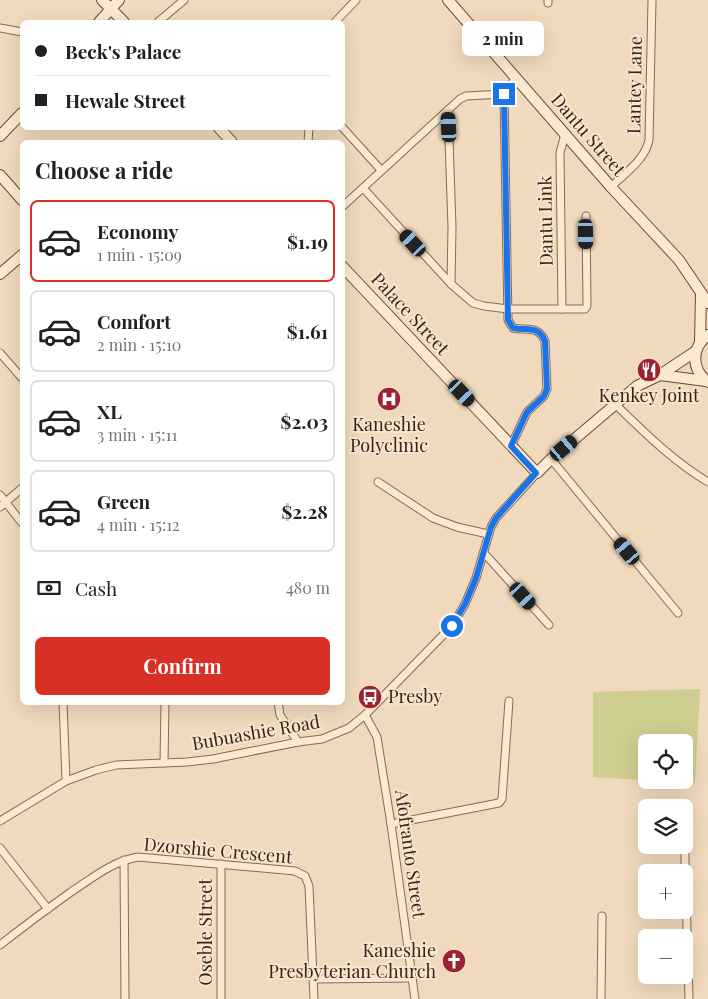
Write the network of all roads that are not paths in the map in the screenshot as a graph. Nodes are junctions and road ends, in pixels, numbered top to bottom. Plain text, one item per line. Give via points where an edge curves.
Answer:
1 (102, 0) edge
2 (120, 0) edge
3 (184, 0) edge
4 (356, 0) edge
5 (448, 0) edge
6 (652, 0) edge
7 (111, 8) junction
8 (101, 20) edge
9 (122, 20) edge
10 (160, 20) edge
11 (337, 20) edge
12 (0, 28) edge
13 (20, 32) edge
14 (516, 77) junction
15 (504, 94) junction
16 (448, 110) junction
17 (20, 115) edge
18 (221, 130) edge
19 (345, 130) edge
20 (565, 134) junction
21 (0, 136) edge
22 (230, 140) edge
23 (381, 170) junction
24 (0, 175) edge
25 (611, 187) junction
26 (362, 188) junction
27 (20, 198) edge
28 (345, 204) edge
29 (586, 216) dead end
30 (20, 256) edge
31 (345, 269) edge
32 (0, 274) edge
33 (451, 284) junction
34 (701, 294) junction
35 (708, 303) edge
36 (508, 309) junction
37 (562, 309) junction
38 (701, 343) edge
39 (0, 353) edge
40 (660, 375) junction
41 (20, 376) edge
42 (707, 382) edge
43 (615, 404) junction
44 (511, 446) junction
45 (551, 459) junction
46 (536, 473) junction
47 (378, 482) dead end
48 (708, 482) edge
49 (20, 490) edge
50 (0, 495) edge
51 (3, 505) edge
52 (20, 521) edge
53 (488, 534) junction
54 (484, 553) junction
55 (678, 612) dead end
56 (550, 625) dead end
57 (509, 700) dead end
58 (63, 705) edge
59 (165, 705) edge
60 (278, 705) edge
61 (365, 716) junction
62 (298, 742) junction
63 (164, 763) junction
64 (66, 781) junction
65 (0, 821) edge
66 (392, 824) junction
67 (0, 848) edge
68 (685, 854) edge
69 (124, 860) junction
70 (221, 864) junction
71 (48, 909) junction
72 (602, 916) dead end
73 (0, 945) edge
74 (412, 978) junction
75 (314, 979) junction
76 (125, 999) edge
77 (221, 999) edge
78 (314, 999) edge
79 (415, 999) edge
80 (601, 999) edge
81 (689, 999) edge

1 - 7 street
2 - 7 street
3 - 10 street
4 - 11 street
5 - 14 street, Dantu Street
6 - 25 street, Lantey Lane via 649,140 642,155
7 - 8 street
7 - 9 street
12 - 13 street
14 - 15 street
14 - 20 street, Dantu Street
15 - 16 street via 466,96
15 - 36 street
16 - 23 street
16 - 33 street
17 - 21 street
18 - 22 street
19 - 23 street
20 - 25 street, Dantu Street
20 - 37 street, Dantu Link via 560,153
23 - 26 street
24 - 27 street
25 - 34 street, Dantu Street via 679,260
26 - 28 street
26 - 33 street
29 - 37 street via 587,306 584,309
30 - 32 street
31 - 44 street, Palace Street
33 - 36 street via 473,304
34 - 35 street, Dantu Street
34 - 38 street
36 - 37 street
36 - 44 street via 508,320 513,328 537,330 542,334 547,389 527,412
38 - 40 street, Bubuashie Road
38 - 42 street via 695,360 696,368
39 - 41 street
40 - 42 street
40 - 43 street, Bubuashie Road via 637,386
43 - 45 street, Bubuashie Road
43 - 48 street via 656,443
44 - 46 street, Palace Street
45 - 46 street, Bubuashie Road
45 - 55 street
46 - 53 street, Bubuashie Road via 496,518
47 - 53 street via 433,518
49 - 51 street
50 - 51 street
51 - 52 street
53 - 54 street, Bubuashie Road
54 - 56 street
54 - 61 street, Bubuashie Road via 465,604 452,626
57 - 66 street via 502,799 499,803
58 - 64 street
59 - 63 street
60 - 62 street via 280,715
61 - 62 street, Bubuashie Road via 337,734
61 - 66 street, Afofranto Street via 377,737
62 - 63 street, Bubuashie Road via 213,759
63 - 64 street, Bubuashie Road via 116,765
64 - 65 street, Bubuashie Road
66 - 74 street, Afofranto Street
67 - 71 street
68 - 81 street
69 - 70 street, Dzorshie Crescent via 138,857
69 - 71 street, Dzorshie Crescent via 109,866
69 - 76 street
70 - 75 street, Dzorshie Crescent via 295,871 305,876 309,886
70 - 77 street, Oseble Street
71 - 73 street, Dzorshie Crescent
72 - 80 street
74 - 75 street
74 - 79 street, Afofranto Street
75 - 78 street, Dzorshie Crescent

